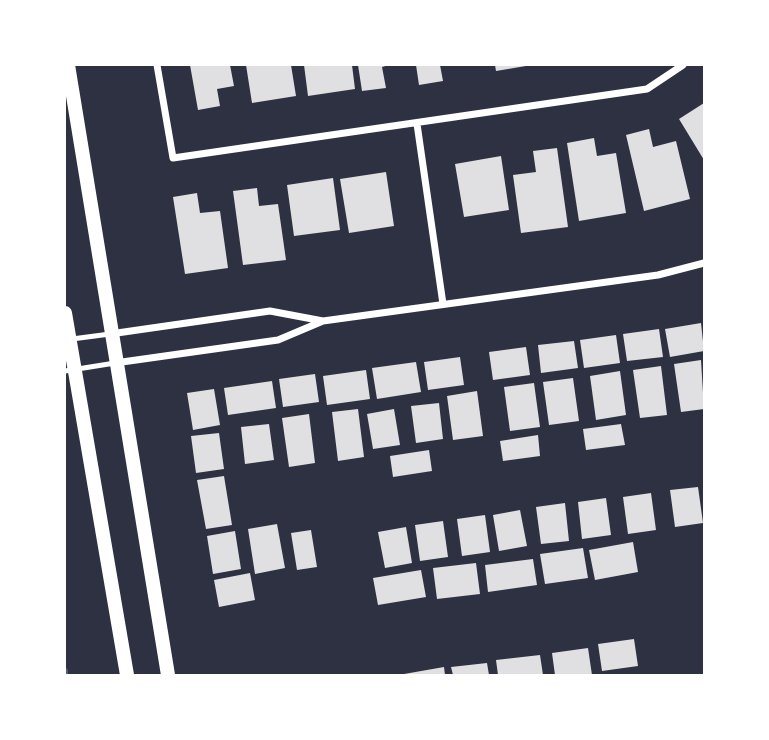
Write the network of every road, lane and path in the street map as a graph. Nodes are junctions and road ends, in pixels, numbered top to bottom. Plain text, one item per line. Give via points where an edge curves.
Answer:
1 (68, 65) edge
2 (158, 65) edge
3 (683, 65) edge
4 (416, 124) junction
5 (704, 263) edge
6 (443, 304) junction
7 (65, 313) edge
8 (323, 321) junction
9 (110, 334) junction
10 (67, 340) edge
11 (115, 363) junction
12 (70, 371) edge
13 (127, 675) edge
14 (168, 675) edge

1 - 9 main road
2 - 4 street via 173,158
3 - 4 street via 647,89
4 - 6 street
5 - 6 street via 658,275
6 - 8 street
7 - 10 main road
8 - 9 street via 270,311
8 - 11 street via 278,340
9 - 10 lane
9 - 11 main road
10 - 12 main road
11 - 12 lane
11 - 14 main road
12 - 13 main road

